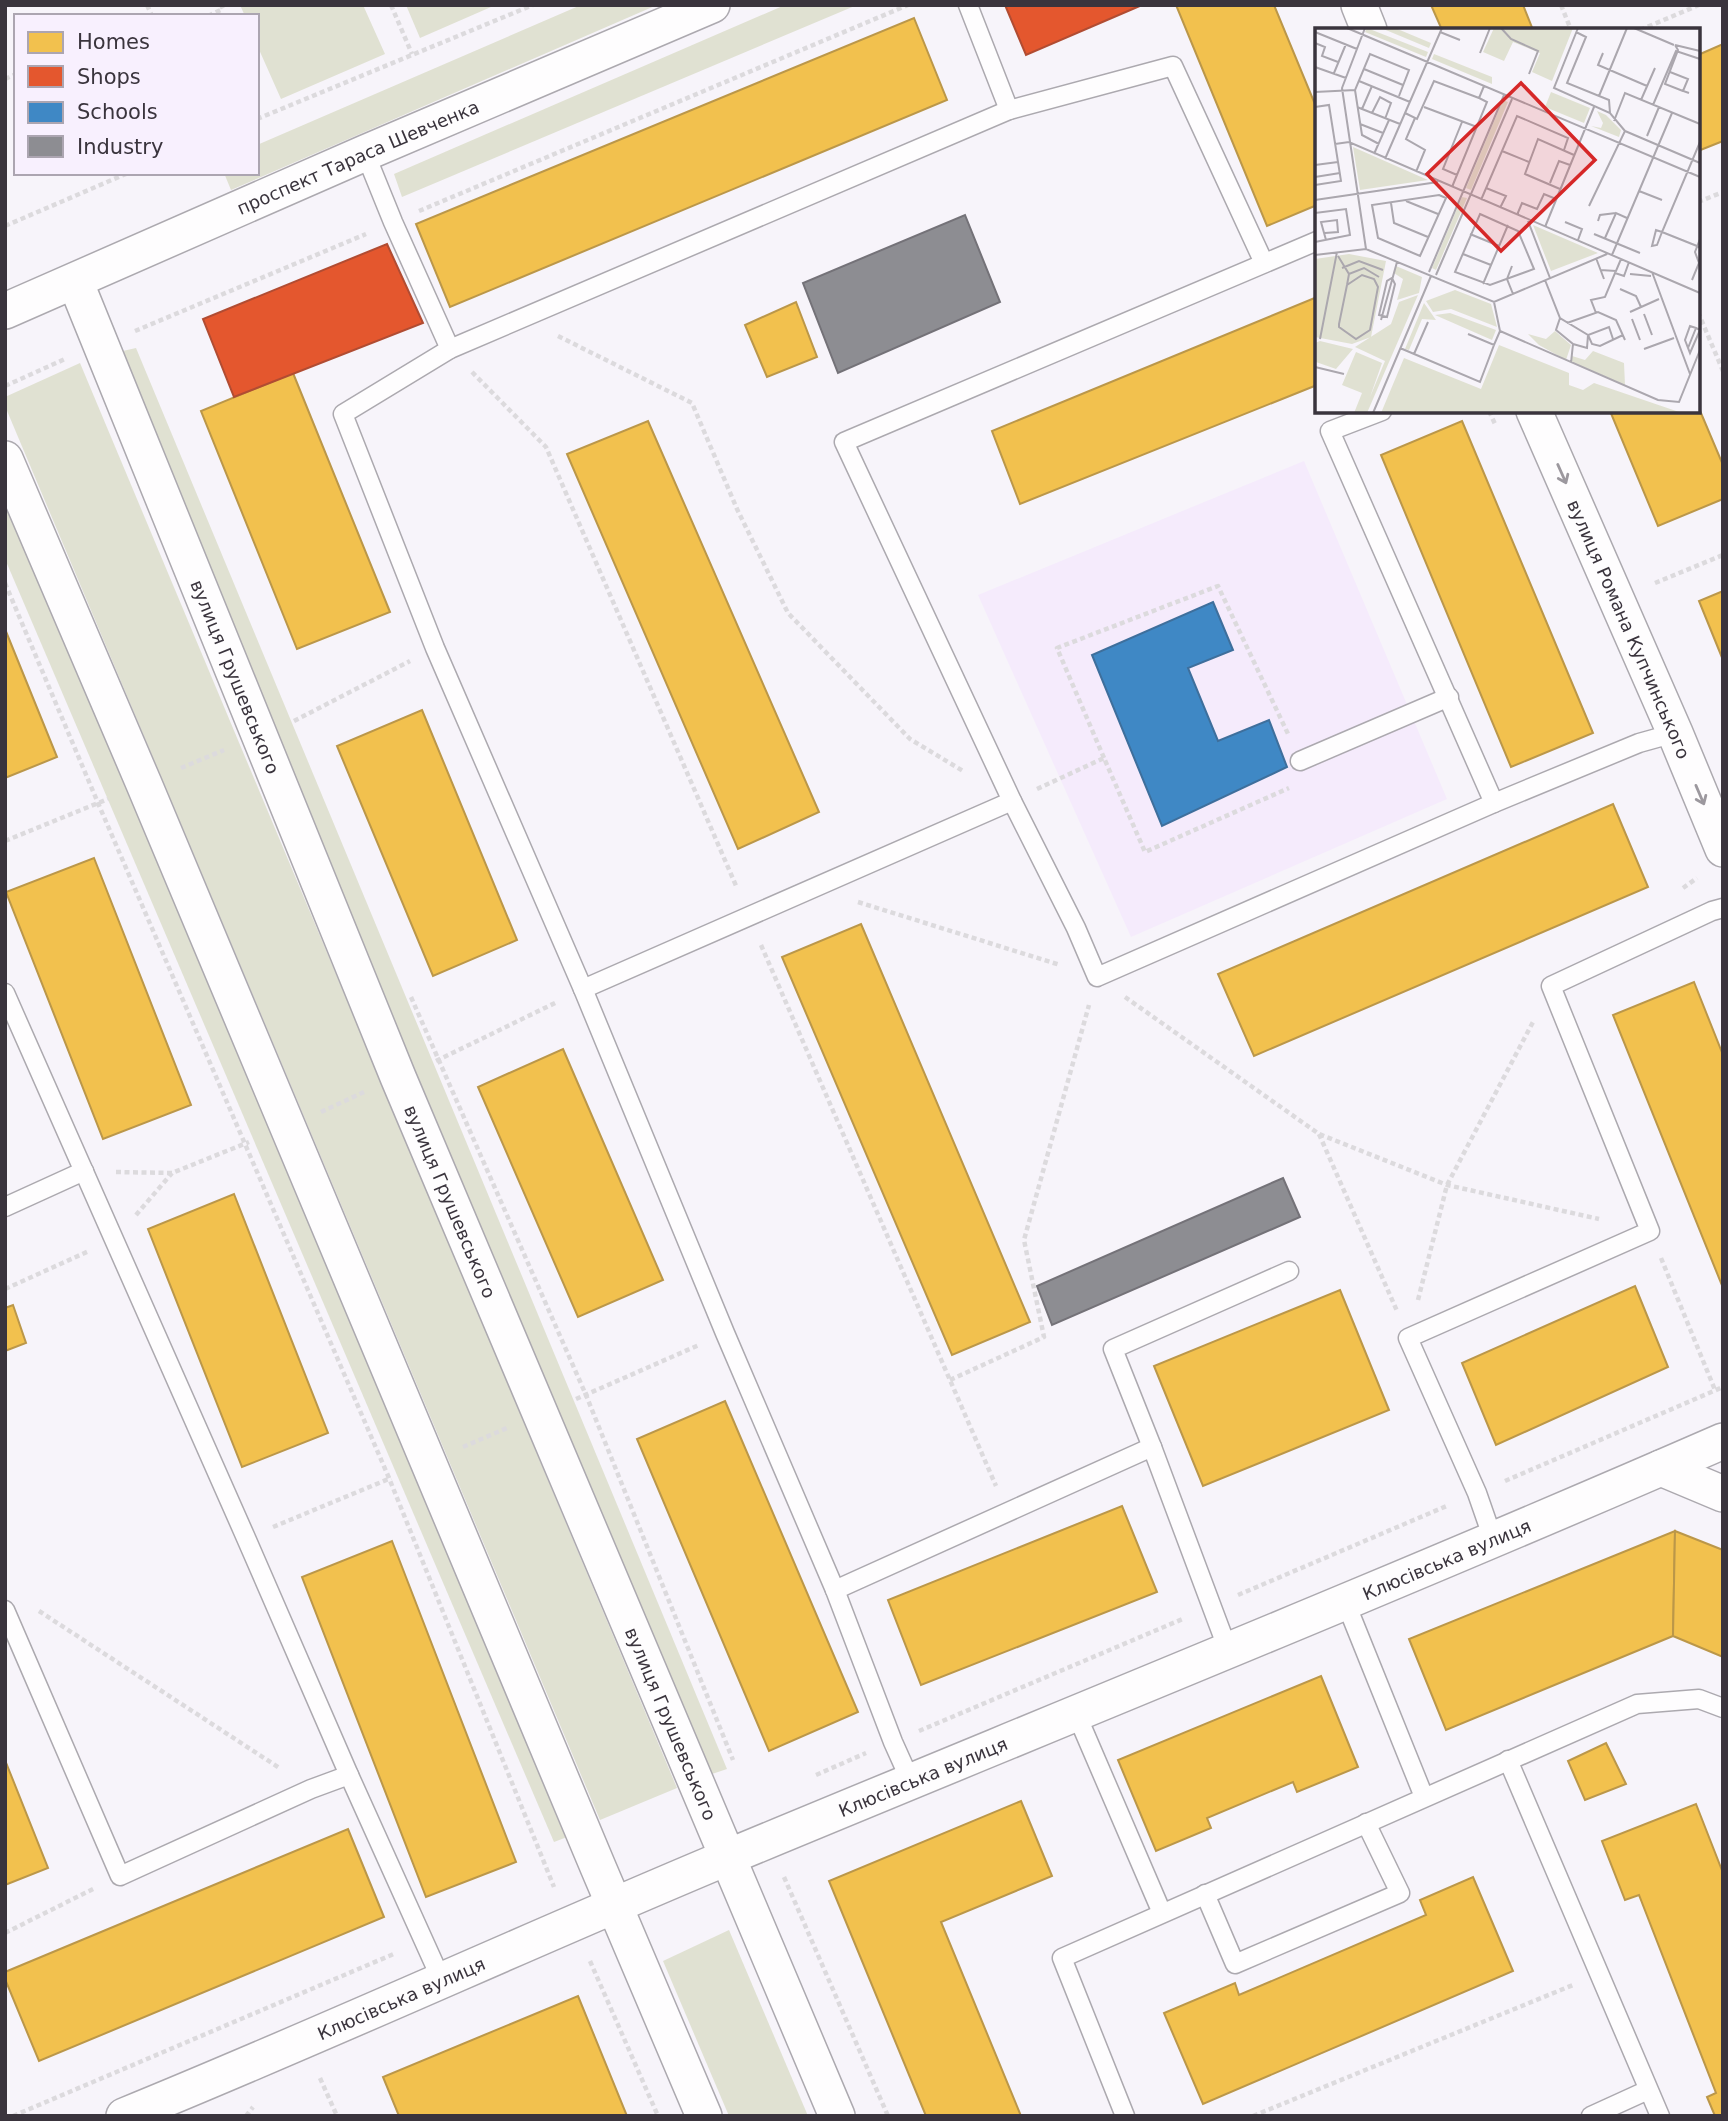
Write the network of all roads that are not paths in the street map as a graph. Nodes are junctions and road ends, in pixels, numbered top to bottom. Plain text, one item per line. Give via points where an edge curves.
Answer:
1 (712, 5) edge
2 (968, 5) edge
3 (1359, 5) edge
4 (1368, 28) edge
5 (1009, 110) junction
6 (365, 153) junction
7 (1315, 242) edge
8 (1264, 263) junction
9 (75, 281) junction
10 (5, 311) edge
11 (450, 349) junction
12 (1377, 413) edge
13 (1535, 413) edge
14 (5, 459) edge
15 (1449, 697) junction
16 (1675, 733) junction
17 (1300, 761) road end
18 (1012, 801) junction
19 (1494, 803) junction
20 (1723, 849) edge
21 (1723, 908) edge
22 (583, 989) junction
23 (5, 993) edge
24 (10, 1018) edge
25 (84, 1171) junction
26 (5, 1207) edge
27 (1289, 1271) dead end
28 (1723, 1441) edge
29 (1152, 1447) junction
30 (1661, 1468) junction
31 (1723, 1494) edge
32 (1493, 1539) junction
33 (835, 1590) junction
34 (1345, 1601) junction
35 (5, 1610) edge
36 (1228, 1650) junction
37 (1723, 1709) edge
38 (1076, 1713) junction
39 (1508, 1760) junction
40 (349, 1775) junction
41 (911, 1782) junction
42 (1424, 1797) junction
43 (1366, 1823) junction
44 (728, 1858) junction
45 (1205, 1894) junction
46 (615, 1907) junction
47 (1162, 1913) junction
48 (441, 1979) junction
49 (215, 2079) junction
50 (1648, 2090) junction
51 (124, 2116) edge
52 (188, 2116) edge
53 (704, 2116) edge
54 (837, 2116) edge
55 (1125, 2116) edge
56 (1591, 2116) edge
57 (1660, 2116) edge

1 - 6 street, проспект Тараса Шевченка
2 - 5 lane
3 - 4 street
5 - 8 lane via 1173,66
5 - 11 lane
6 - 9 street, проспект Тараса Шевченка
6 - 11 lane
7 - 8 lane
8 - 18 lane via 844,442
9 - 10 street, проспект Тараса Шевченка
9 - 44 street, вулиця Грушевського via 398,1077
11 - 22 lane via 343,414 435,648
12 - 15 lane via 1331,432
13 -> 16 street, вулиця Романа Купчинського
14 - 46 street
15 - 17 lane
15 - 19 lane
16 - 19 lane via 1639,743
16 -> 20 street, вулиця Романа Купчинського
18 - 19 lane via 1097,977
18 - 22 lane
21 - 32 lane via 1551,986 1650,1231 1408,1338
22 - 33 lane
23 - 24 lane
24 - 25 lane
25 - 26 lane
25 - 40 lane
27 - 29 lane via 1113,1349
28 - 30 street, Клюсівська вулиця
29 - 33 lane
29 - 36 lane
30 - 31 street
30 - 32 street, Клюсівська вулиця
32 - 34 street, Клюсівська вулиця
33 - 41 lane
34 - 36 street, Клюсівська вулиця
34 - 42 lane
35 - 40 lane via 120,1876
36 - 38 street, Клюсівська вулиця
37 - 39 lane via 1699,1699 1637,1704
38 - 41 street, Клюсівська вулиця
38 - 47 lane
39 - 42 lane
39 - 50 lane
40 - 48 lane
41 - 44 street, Клюсівська вулиця
42 - 43 lane
43 - 45 lane
43 - 45 lane via 1400,1893 1235,1964
44 - 46 street, Клюсівська вулиця
44 - 54 street, вулиця Грушевського
45 - 47 lane
46 - 48 street, Клюсівська вулиця
46 - 53 street
47 - 55 lane via 1062,1958
48 - 49 street, Клюсівська вулиця
49 - 51 street, Клюсівська вулиця
49 - 52 street
50 - 56 lane
50 - 57 lane

